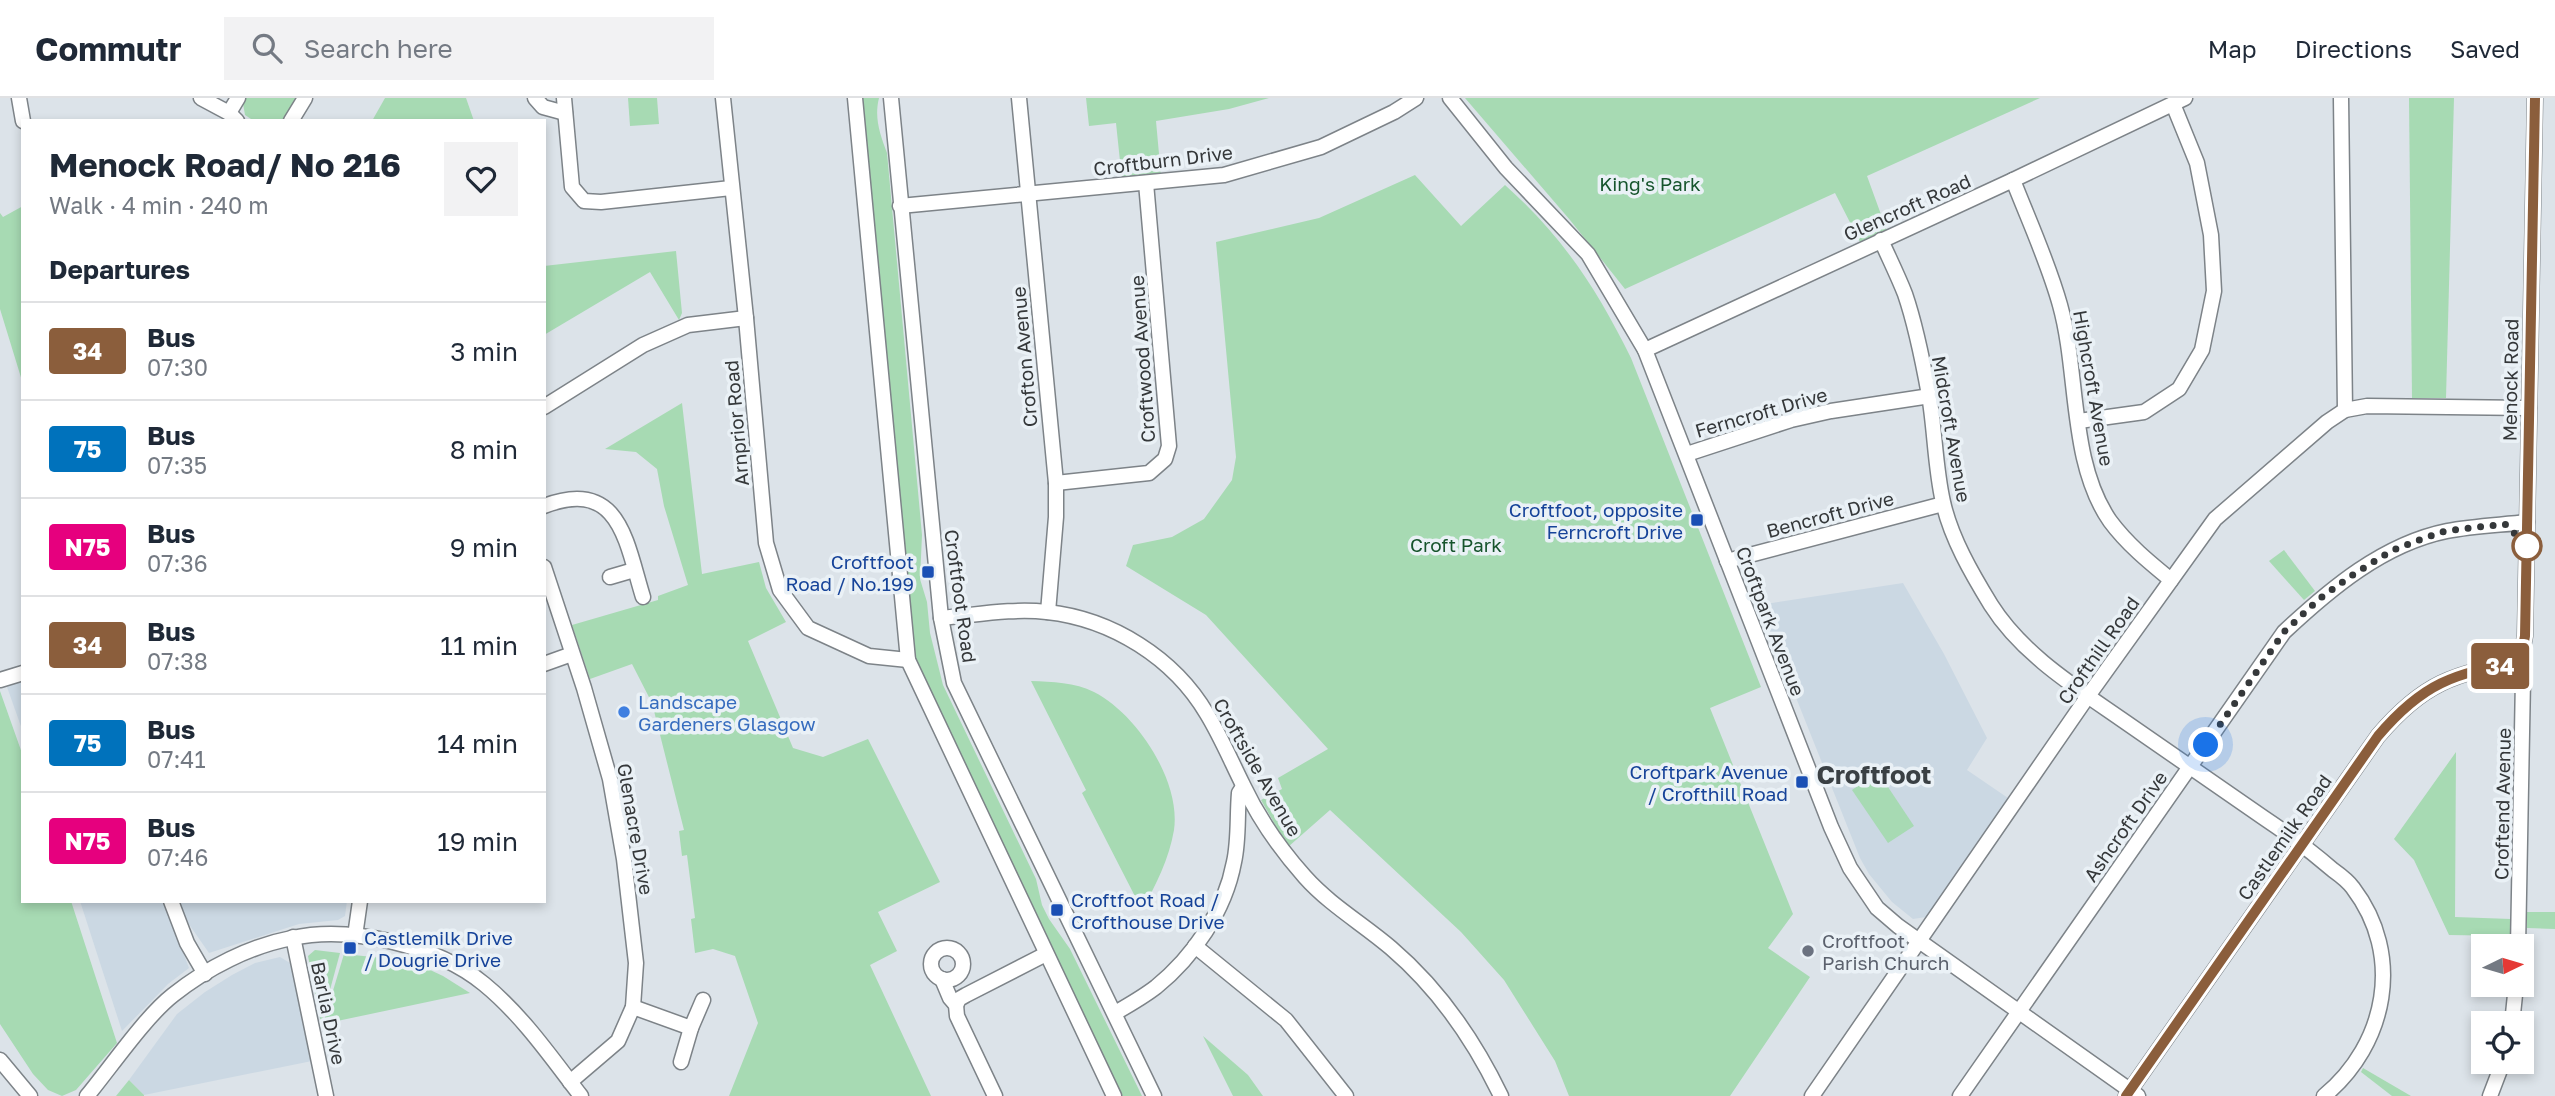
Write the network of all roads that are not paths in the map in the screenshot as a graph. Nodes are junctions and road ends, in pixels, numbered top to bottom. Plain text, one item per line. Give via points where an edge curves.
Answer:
1 (19, 98) edge
2 (201, 98) edge
3 (238, 98) edge
4 (305, 98) edge
5 (535, 98) edge
6 (564, 98) edge
7 (723, 98) edge
8 (855, 98) edge
9 (891, 98) edge
10 (1019, 98) edge
11 (1416, 98) edge
12 (1450, 98) edge
13 (2341, 98) edge
14 (2535, 98) edge
15 (2179, 101) edge
16 (565, 113) junction
17 (233, 117) edge
18 (23, 119) edge
19 (292, 119) edge
20 (2013, 180) junction
21 (1146, 183) junction
22 (731, 188) junction
23 (1028, 194) junction
24 (900, 206) junction
25 (1881, 240) junction
26 (746, 318) junction
27 (1645, 350) junction
28 (1930, 396) junction
29 (546, 406) edge
30 (2529, 408) junction
31 (2345, 410) junction
32 (2079, 421) junction
33 (1687, 454) junction
34 (1056, 483) junction
35 (1943, 504) junction
36 (546, 505) edge
37 (2527, 522) junction
38 (1727, 561) junction
39 (634, 570) junction
40 (546, 573) edge
41 (610, 577) dead end
42 (2171, 580) junction
43 (643, 597) dead end
44 (1048, 612) junction
45 (941, 618) junction
46 (572, 654) junction
47 (908, 660) junction
48 (2520, 662) junction
49 (546, 663) edge
50 (21, 673) edge
51 (0, 678) edge
52 (2088, 696) junction
53 (2190, 768) junction
54 (1244, 787) junction
55 (2303, 844) junction
56 (172, 903) edge
57 (360, 903) edge
58 (2518, 934) edge
59 (355, 936) junction
60 (293, 937) junction
61 (1918, 941) junction
62 (1195, 946) junction
63 (1046, 954) junction
64 (205, 974) junction
65 (943, 979) dead end
66 (703, 1000) dead end
67 (956, 1005) junction
68 (633, 1007) junction
69 (2019, 1012) junction
70 (1115, 1013) junction
71 (691, 1028) junction
72 (0, 1060) edge
73 (681, 1062) dead end
74 (2498, 1074) edge
75 (570, 1082) junction
76 (2131, 1094) edge
77 (30, 1096) edge
78 (88, 1096) edge
79 (326, 1096) edge
80 (581, 1096) edge
81 (995, 1096) edge
82 (1114, 1096) edge
83 (1154, 1096) edge
84 (1346, 1096) edge
85 (1501, 1096) edge
86 (1812, 1096) edge
87 (1960, 1096) edge
88 (2324, 1096) edge
89 (2490, 1096) edge

1 - 18 street
2 - 17 street
3 - 17 street
4 - 19 street
5 - 16 street via 543,107
6 - 16 street
7 - 22 street, Arnprior Road
8 - 47 street
9 - 24 street, Croftfoot Road
10 - 23 street, Crofton Avenue
11 - 21 street, Croftburn Drive via 1321,147 1224,175
12 - 27 street, Croftpark Avenue via 1506,168 1588,254
13 - 31 street
14 - 30 street, Menock Road
15 - 20 street, Glencroft Road
15 - 32 street via 2211,234 2214,290 2202,350 2179,389 2144,412
16 - 22 street via 572,187 584,201
20 - 25 street, Glencroft Road
20 - 32 street, Highcroft Avenue via 2060,305
21 - 23 street, Croftburn Drive
21 - 34 street, Croftwood Avenue via 1170,446 1165,459 1149,473
22 - 26 street, Arnprior Road
23 - 24 street, Croftburn Drive
23 - 34 street, Crofton Avenue
24 - 45 street, Croftfoot Road
25 - 27 street, Glencroft Road
25 - 28 street, Midcroft Avenue via 1905,296
26 - 29 street via 688,325 643,345
26 - 47 street, Arnprior Road via 766,543 780,590 808,628 869,656
27 - 33 street, Croftpark Avenue
28 - 33 street, Ferncroft Drive via 1791,420
28 - 35 street, Midcroft Avenue
30 - 31 street via 2367,406
30 - 37 street, Menock Road
31 - 42 street, Crofthill Road via 2215,519
32 - 42 street, Highcroft Avenue via 2090,480 2109,519 2126,541
33 - 38 street, Croftpark Avenue
34 - 44 street, Crofton Avenue
35 - 38 street, Bencroft Drive
35 - 52 street, Midcroft Avenue via 1993,608 2028,650
36 - 39 street via 568,498 604,506 622,532
37 - 48 street, Menock Road via 2525,636
37 - 53 street, Ashcroft Drive via 2445,531 2391,551 2340,583 2284,632
38 - 61 street, Croftpark Avenue via 1850,868 1878,908
39 - 41 street
39 - 43 street
40 - 46 street, Glenacre Drive
42 - 52 street, Crofthill Road
44 - 45 street, Croftside Avenue
44 - 54 street, Croftside Avenue via 1114,631 1166,663 1207,713
45 - 70 street, Croftfoot Road via 954,683
46 - 49 street
46 - 68 street, Glenacre Drive via 610,779 624,859 636,963
47 - 63 street
48 - 55 street, Castlemilk Road via 2449,678 2407,705 2378,736
48 - 58 street, Croftend Avenue
50 - 51 street
52 - 53 street, Midcroft Avenue
52 - 61 street, Crofthill Road
53 - 55 street, Midcroft Avenue
53 - 69 street, Ashcroft Drive
54 - 62 street via 1239,793 1228,888
54 - 85 street, Croftside Avenue via 1278,845 1307,880 1391,948 1443,1002 1469,1035
55 - 76 street, Castlemilk Road
55 - 88 street, Midcroft Avenue via 2352,886 2375,929 2383,961 2383,989 2369,1042 2355,1066
56 - 64 street
57 - 59 street
59 - 60 street
59 - 75 street via 427,953 466,970 528,1028
60 - 64 street
60 - 79 street, Barlia Drive
61 - 69 street, Croftpark Avenue
61 - 86 street, Crofthill Road
62 - 70 street via 1153,989
62 - 84 street via 1286,1020
63 - 67 street via 959,999
63 - 82 street
64 - 78 street via 172,996
65 - 67 street
66 - 71 street
67 - 81 street
68 - 71 street
68 - 75 street, Glenacre Drive via 618,1041
69 - 76 street, Croftpark Avenue
69 - 87 street, Ashcroft Drive
70 - 83 street, Croftfoot Road
71 - 73 street
72 - 77 street
74 - 89 street
75 - 80 street

